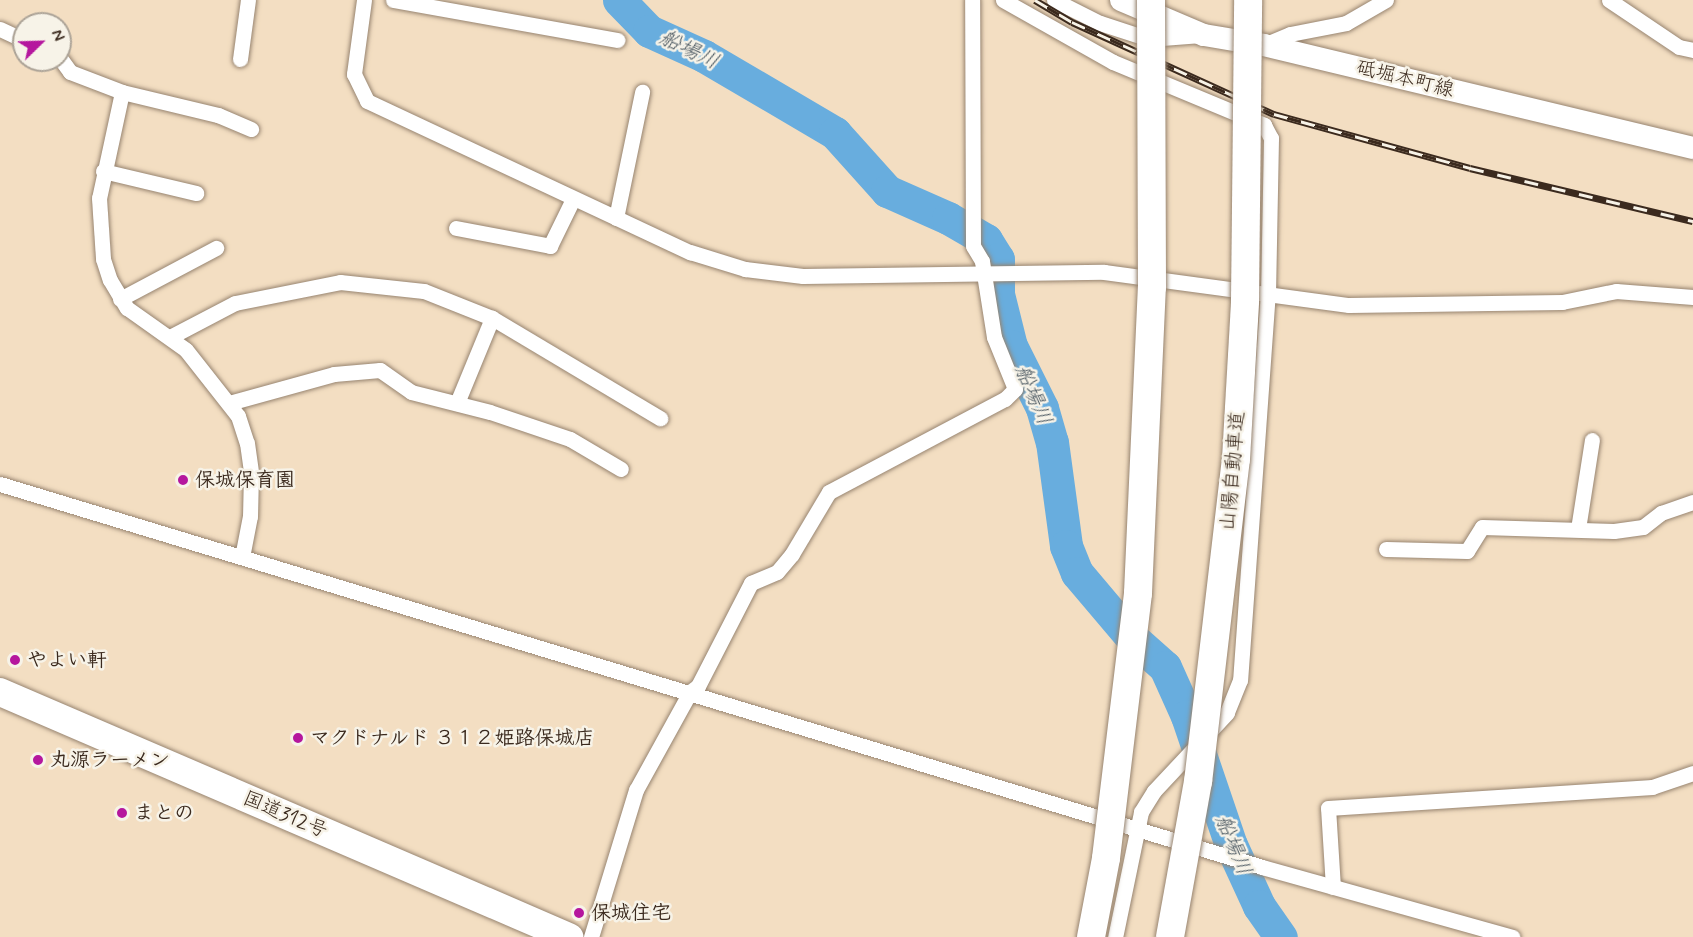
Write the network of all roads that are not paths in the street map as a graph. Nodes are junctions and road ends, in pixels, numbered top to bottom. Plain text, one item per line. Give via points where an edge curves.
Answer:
1 (248, 0) edge
2 (364, 0) edge
3 (393, 0) edge
4 (972, 0) edge
5 (1004, 0) edge
6 (1054, 0) edge
7 (1121, 0) edge
8 (1151, 0) edge
9 (1248, 0) edge
10 (1386, 0) edge
11 (1609, 0) edge
12 (1204, 35) junction
13 (617, 40) dead end
14 (1264, 45) junction
15 (1693, 50) edge
16 (240, 59) dead end
17 (70, 72) edge
18 (122, 92) junction
19 (642, 92) dead end
20 (251, 129) dead end
21 (1693, 148) edge
22 (103, 171) junction
23 (196, 193) dead end
24 (573, 199) junction
25 (616, 218) junction
26 (456, 228) dead end
27 (216, 248) dead end
28 (982, 276) junction
29 (1268, 291) junction
30 (1693, 297) edge
31 (120, 299) junction
32 (492, 318) junction
33 (170, 337) junction
34 (230, 403) junction
35 (457, 403) junction
36 (660, 418) dead end
37 (1592, 440) dead end
38 (621, 469) dead end
39 (0, 484) edge
40 (1693, 502) edge
41 (1578, 530) junction
42 (1386, 549) dead end
43 (242, 557) junction
44 (0, 692) edge
45 (690, 693) junction
46 (1693, 773) edge
47 (1137, 827) junction
48 (1333, 887) junction
49 (569, 937) edge
50 (591, 937) edge
51 (1091, 937) edge
52 (1115, 937) edge
53 (1170, 937) edge
54 (1512, 937) edge

1 - 16 street
2 - 24 street via 354,74 367,100
3 - 13 street
4 - 28 street via 973,246 982,261
5 - 29 street via 1113,62 1264,125 1271,138
6 - 12 street via 1100,23 1149,39
7 - 12 main road, 砥堀本町線
8 - 51 highway, bridge via 1152,287 1139,582 1108,847
9 - 53 highway, 山陽自動車道, bridge via 1245,301 1236,459 1198,782
10 - 14 street via 1346,23 1290,34
11 - 15 street via 1679,47
12 - 14 main road, 砥堀本町線
14 - 21 main road, 砥堀本町線
17 - 18 street
18 - 20 street via 218,115
18 - 22 street
19 - 25 street
22 - 23 street
22 - 31 street via 100,240 110,280
24 - 25 street
24 - 26 street via 550,246
25 - 28 street via 690,252 745,269 803,276
27 - 31 street
28 - 29 street via 1104,272
28 - 45 street via 994,337 1015,389 1005,399 829,492 777,572 751,583 698,686
29 - 30 street via 1349,305 1562,302 1616,291
29 - 47 street, bridge via 1240,680 1227,713 1154,791
31 - 33 street via 141,319
32 - 33 street via 424,291 354,281 235,303
32 - 35 street
32 - 36 street
33 - 34 street
34 - 35 street via 334,374 380,370 404,389
34 - 43 street via 247,443 251,473 250,516
35 - 38 street via 570,438
37 - 41 street
39 - 43 street
40 - 41 street via 1661,513 1643,527
41 - 42 street via 1482,527 1467,551
43 - 45 street
44 - 49 highway, 国道312号
45 - 47 street
45 - 50 street via 636,790
46 - 48 street via 1652,787 1328,808
47 - 48 street
47 - 52 street
48 - 54 street

